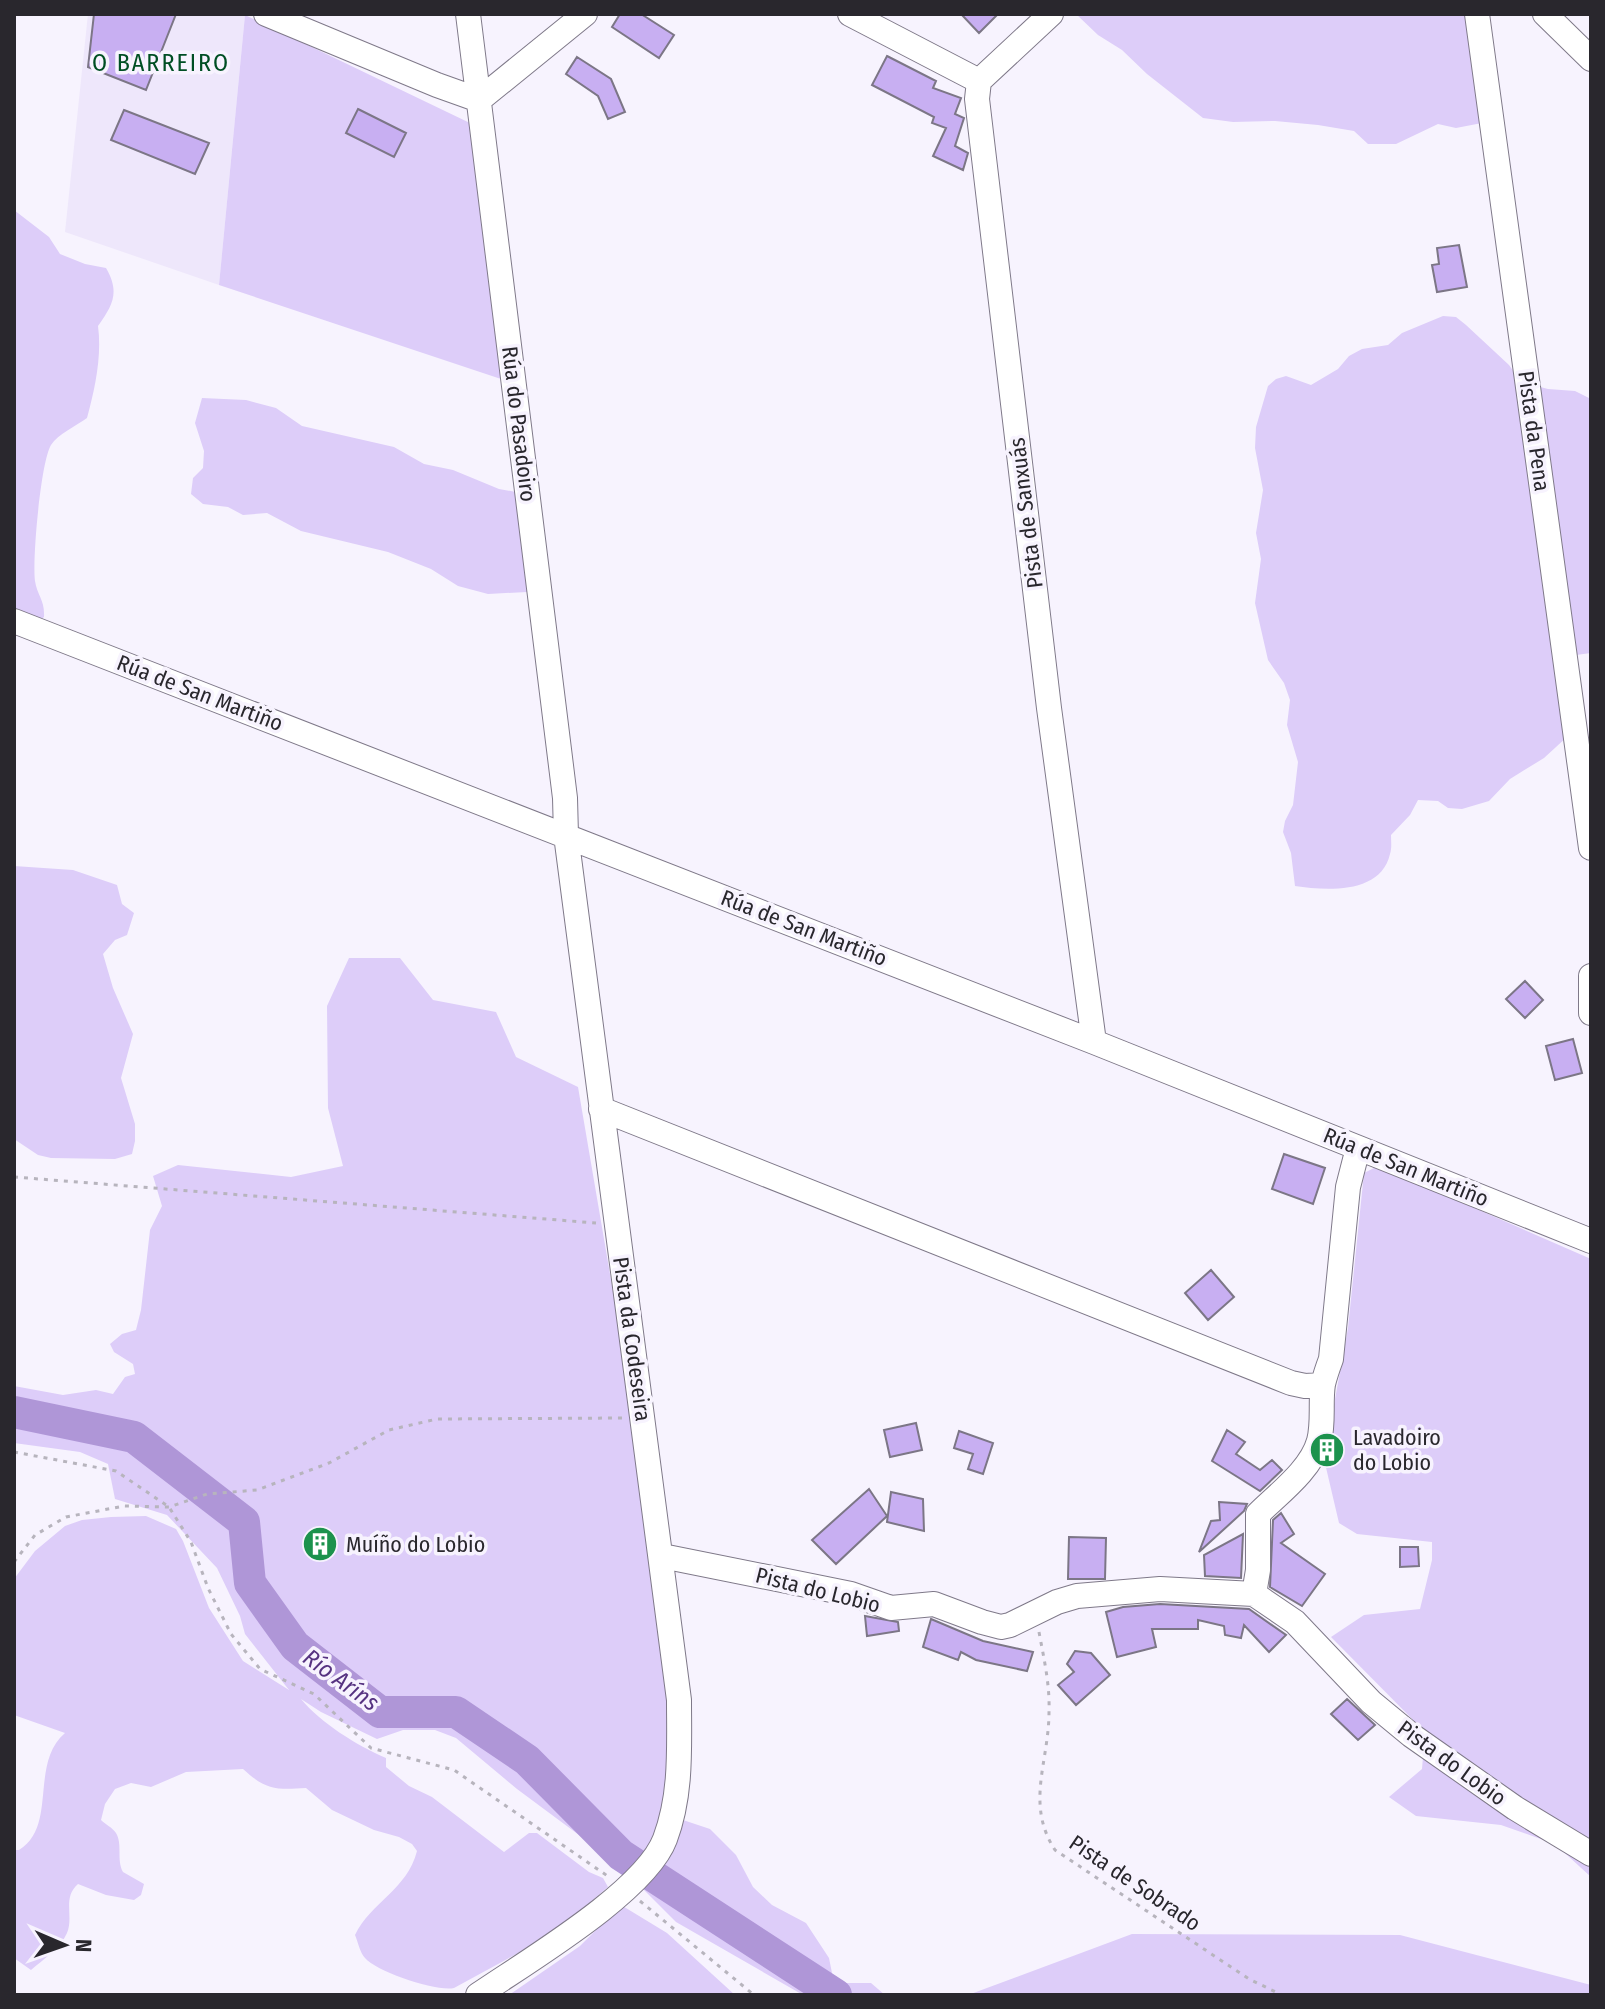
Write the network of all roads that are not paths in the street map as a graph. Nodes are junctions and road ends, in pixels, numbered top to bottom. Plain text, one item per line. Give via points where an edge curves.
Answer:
1 (266, 14) edge
2 (468, 14) edge
3 (585, 14) edge
4 (850, 14) edge
5 (1051, 14) edge
6 (1477, 14) edge
7 (1545, 14) edge
8 (1591, 59) edge
9 (979, 81) junction
10 (479, 100) junction
11 (14, 621) edge
12 (566, 835) junction
13 (1591, 848) edge
14 (1591, 976) edge
15 (1591, 1013) edge
16 (1094, 1042) junction
17 (601, 1109) junction
18 (1358, 1148) junction
19 (1591, 1241) edge
20 (1323, 1385) junction
21 (662, 1556) junction
22 (1254, 1594) junction
23 (1591, 1854) edge
24 (478, 1995) edge

1 - 10 street
2 - 10 street, Rúa do Pasadoiro
3 - 10 street
4 - 9 street
5 - 9 street
6 - 13 street, Pista da Pena
7 - 8 street
9 - 16 street, Pista de Sanxuás via 1047,692
10 - 12 street, Rúa do Pasadoiro
11 - 12 street, Rúa de San Martiño
12 - 16 street, Rúa de San Martiño
12 - 17 street, Pista da Codeseira
14 - 15 street
16 - 18 street, Rúa de San Martiño
17 - 20 street via 1291,1383
17 - 21 street, Pista da Codeseira
18 - 19 street, Rúa de San Martiño
18 - 20 street via 1348,1187 1331,1359
20 - 22 street via 1313,1455 1258,1514
21 - 22 street, Pista do Lobio via 851,1594 891,1608 944,1606 991,1625 1010,1625 1077,1596 1160,1589
21 - 24 street, Pista da Codeseira via 679,1700 679,1786 664,1842 630,1885 598,1912
22 - 23 street, Pista do Lobio via 1295,1622 1371,1702 1411,1735

